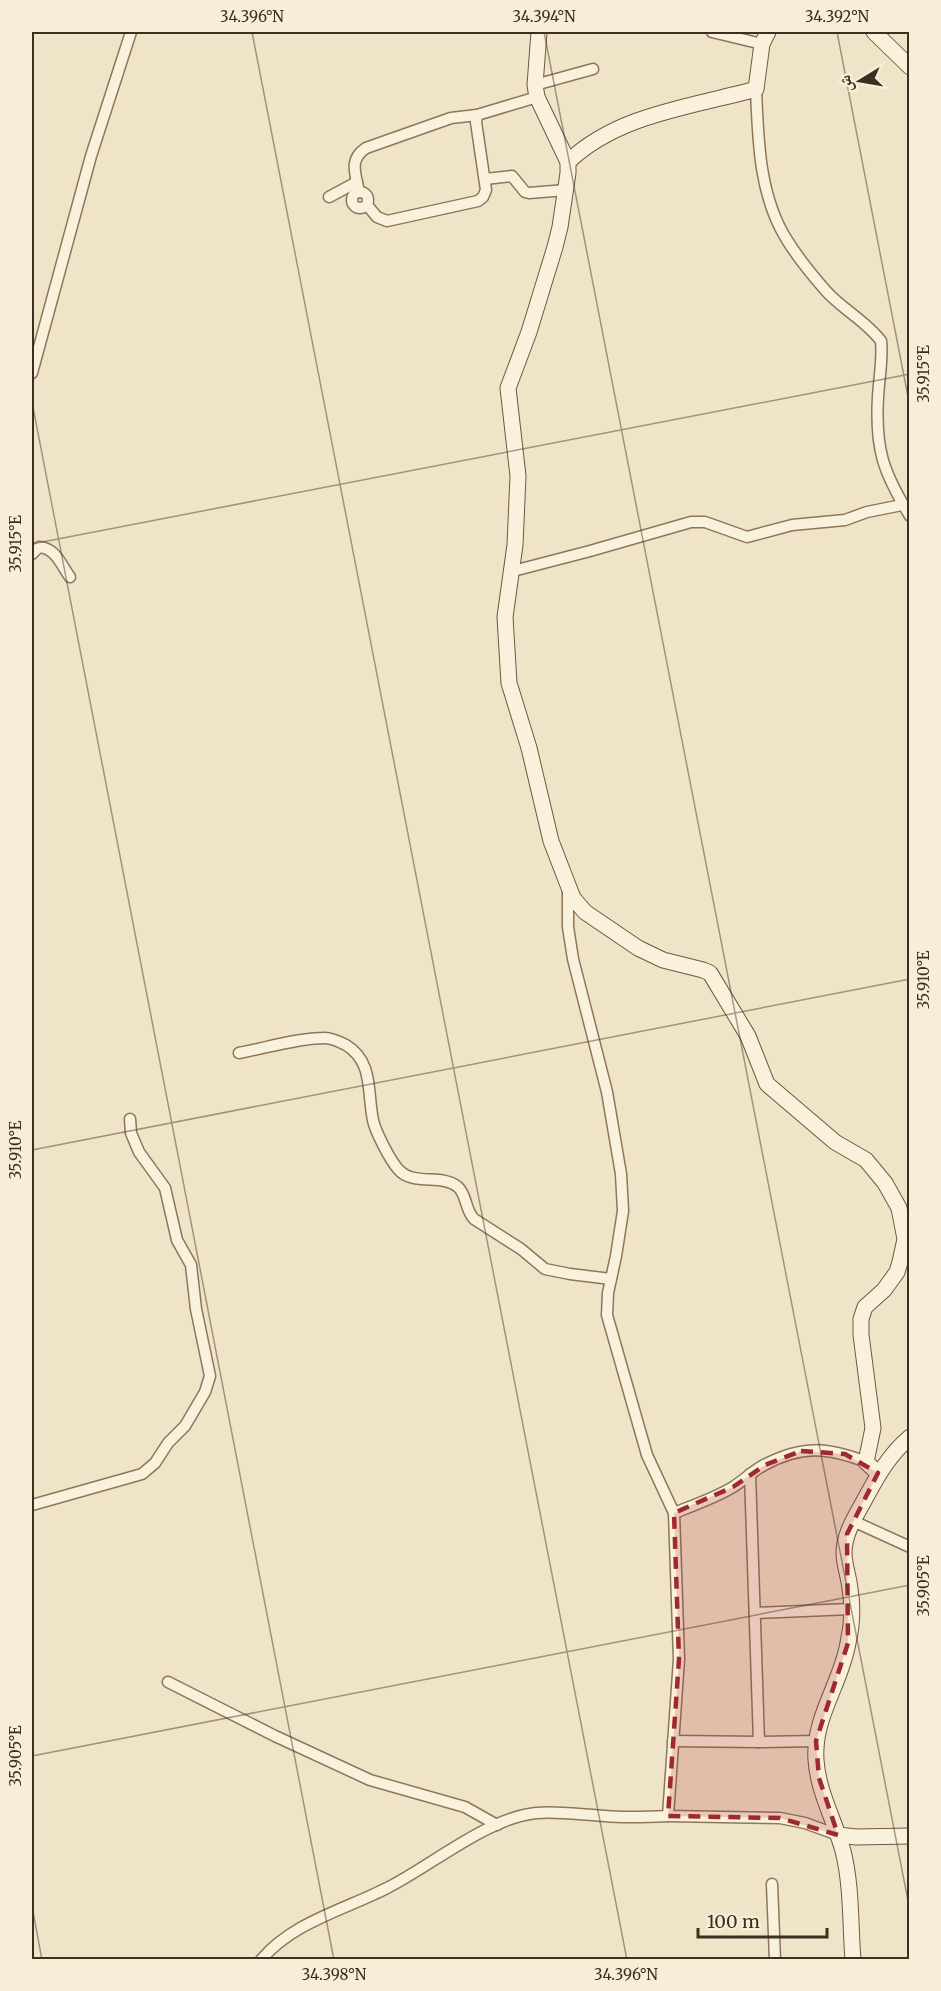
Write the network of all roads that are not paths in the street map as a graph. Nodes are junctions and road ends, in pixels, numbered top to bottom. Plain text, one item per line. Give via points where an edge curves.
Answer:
1 (131, 32) edge
2 (539, 32) edge
3 (712, 32) edge
4 (874, 32) edge
5 (765, 38) edge
6 (906, 58) edge
7 (593, 69) dead end
8 (756, 89) junction
9 (536, 91) junction
10 (477, 115) junction
11 (568, 162) junction
12 (484, 179) junction
13 (358, 187) junction
14 (566, 190) junction
15 (329, 197) dead end
16 (32, 373) edge
17 (903, 505) junction
18 (909, 516) edge
19 (32, 554) edge
20 (513, 571) junction
21 (70, 577) dead end
22 (568, 889) junction
23 (239, 1053) dead end
24 (130, 1119) dead end
25 (611, 1279) junction
26 (909, 1437) edge
27 (866, 1462) junction
28 (878, 1473) junction
29 (750, 1474) junction
30 (32, 1505) edge
31 (674, 1513) junction
32 (853, 1521) junction
33 (909, 1547) edge
34 (851, 1609) junction
35 (754, 1614) junction
36 (168, 1682) dead end
37 (673, 1741) junction
38 (816, 1741) junction
39 (759, 1742) junction
40 (668, 1816) junction
41 (497, 1825) junction
42 (838, 1834) junction
43 (909, 1836) edge
44 (772, 1884) dead end
45 (261, 1959) edge
46 (775, 1959) edge
47 (853, 1959) edge

1 - 16 street via 91,156
2 - 9 street
3 - 5 street
4 - 6 street
5 - 8 street
7 - 9 street
8 - 11 street via 647,118 594,142
8 - 17 street via 762,166 778,224 828,293 880,340 879,450 889,481
9 - 10 street
9 - 11 street
10 - 12 street
10 - 13 street via 452,118 366,148 354,162
11 - 14 street
12 - 13 street via 485,194 478,201 387,221 377,217 367,205 362,208 354,204 352,198
12 - 14 street via 512,176 529,193
13 - 15 street
14 - 20 street via 555,247 508,388 518,476
17 - 18 street
17 - 20 street via 845,520 792,525 747,537 705,522 691,522
19 - 21 street via 39,547 48,547
20 - 22 street via 505,616 509,683
22 - 25 street via 573,959 607,1092 621,1174 623,1211
22 - 27 street via 585,912 638,948 663,960 710,973 748,1036 767,1084 835,1142 866,1160 894,1197 903,1224 903,1251 897,1272 865,1307 861,1319 873,1428
23 - 25 street via 327,1038 346,1045 355,1051 368,1073 373,1121 398,1169 408,1177 458,1187 474,1220 545,1269
24 - 30 street via 139,1152 165,1188 177,1240 191,1266 209,1370 208,1386 185,1426 142,1474
25 - 31 street via 607,1316 614,1345 649,1461
26 - 28 street
27 - 28 street
27 - 29 street via 837,1452 801,1451
28 - 32 street
29 - 31 street via 733,1487
29 - 35 street
31 - 37 street via 679,1659
32 - 33 street
32 - 34 street via 844,1555
34 - 35 street
34 - 38 street via 846,1654 823,1711
35 - 39 street
36 - 41 street via 369,1780 465,1807
37 - 39 street
37 - 40 street
38 - 39 street
38 - 42 street via 819,1778
40 - 41 street via 536,1813
40 - 42 street via 780,1818
41 - 45 street via 385,1889 295,1931
42 - 43 street
42 - 47 street via 849,1885
44 - 46 street

